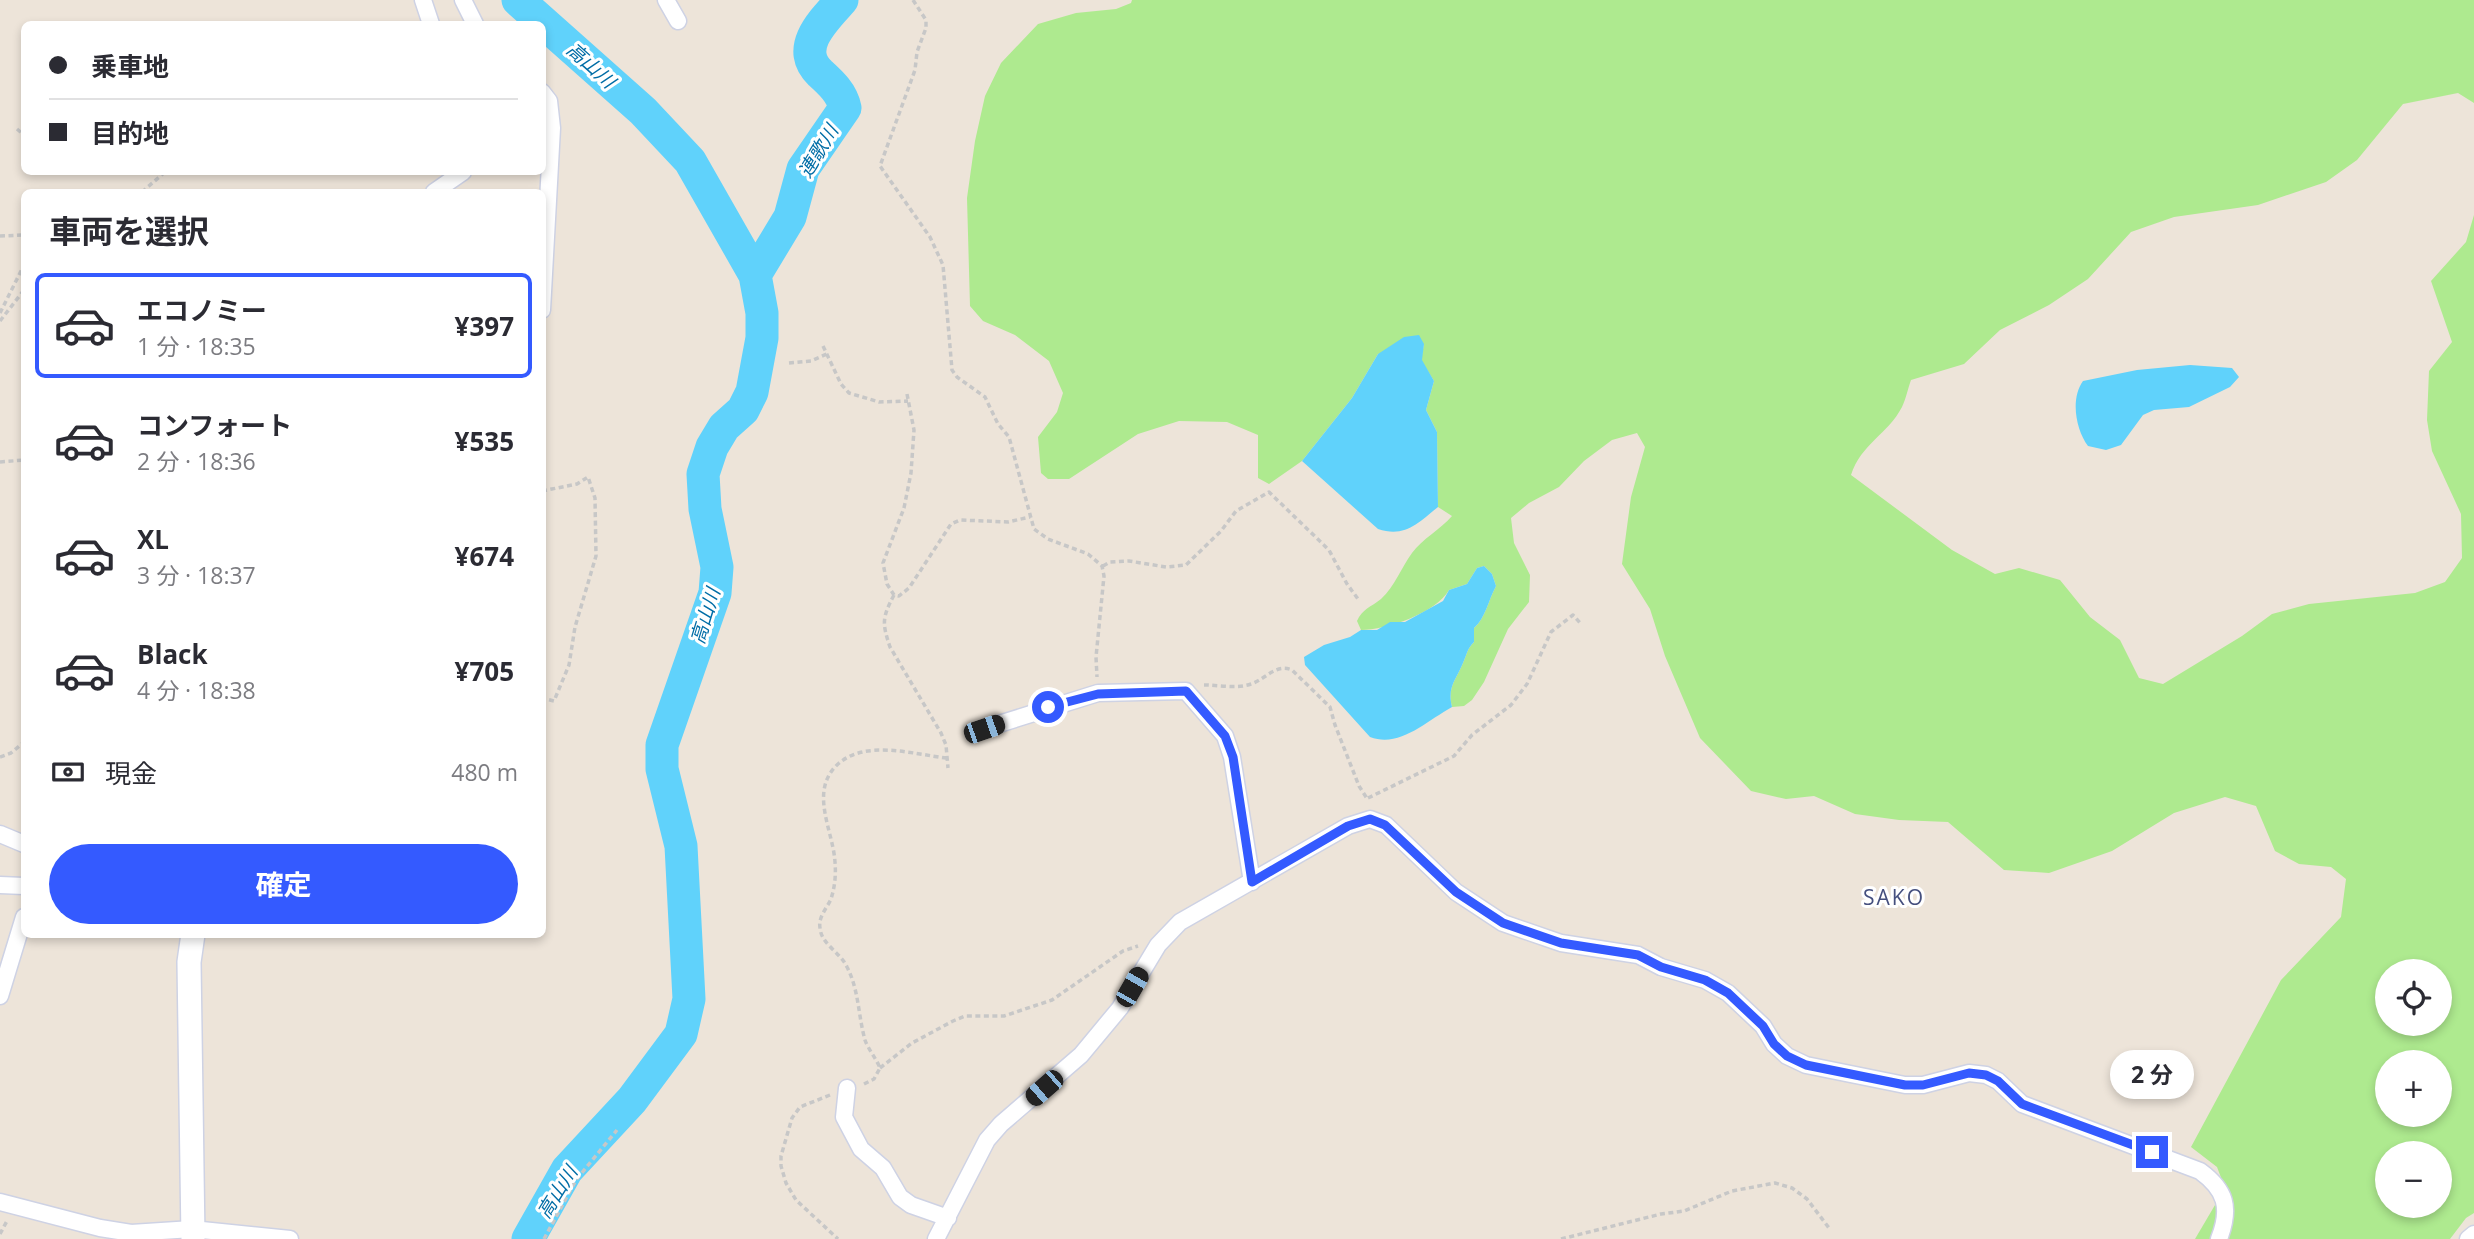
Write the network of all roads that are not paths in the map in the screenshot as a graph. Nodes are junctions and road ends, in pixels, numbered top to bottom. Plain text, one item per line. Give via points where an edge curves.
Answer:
1 (423, 0) edge
2 (463, 0) edge
3 (666, 0) edge
4 (430, 21) edge
5 (474, 21) edge
6 (678, 21) dead end
7 (546, 97) edge
8 (547, 119) edge
9 (546, 157) edge
10 (454, 175) edge
11 (437, 189) edge
12 (984, 729) dead end
13 (0, 834) edge
14 (21, 843) edge
15 (1252, 882) junction
16 (0, 885) edge
17 (21, 886) edge
18 (21, 927) edge
19 (192, 938) edge
20 (0, 996) edge
21 (847, 1088) road end
22 (0, 1202) edge
23 (948, 1218) junction
24 (192, 1234) edge
25 (2474, 1234) edge
26 (290, 1239) edge
27 (936, 1239) edge
28 (2219, 1239) edge
29 (2468, 1239) edge

1 - 4 street
2 - 5 street
3 - 6 street
7 - 8 street
8 - 9 street
10 - 11 street
12 - 15 street via 1098,694 1186,691 1225,736 1233,757
13 - 14 street
15 - 23 street via 1180,922 1157,945 1120,1008 1081,1055 987,1140
15 - 28 street via 1348,826 1370,819 1393,832 1456,892 1503,923 1561,943 1638,955 1705,980 1728,993 1787,1056 1806,1065 1905,1085 1969,1073 1986,1075 2022,1104 2200,1171 2217,1184 2224,1201 2225,1224
16 - 17 street
18 - 20 street
19 - 24 street
21 - 23 street via 844,1117 861,1149 883,1168 900,1197 911,1206
22 - 24 street via 100,1228
23 - 27 street
24 - 26 street
25 - 29 street

